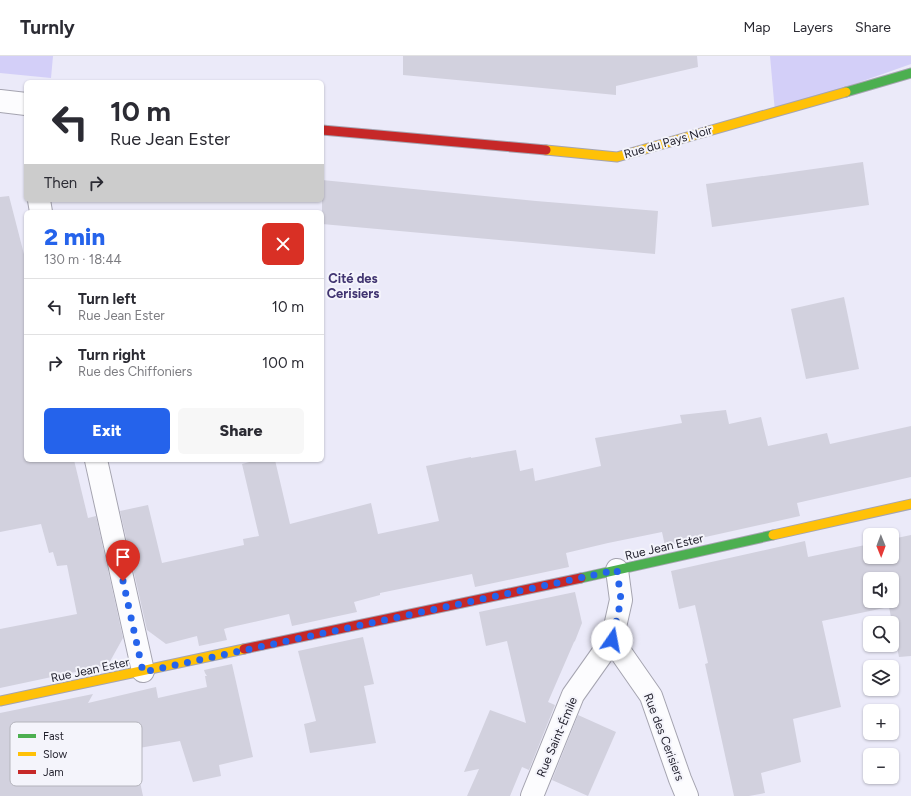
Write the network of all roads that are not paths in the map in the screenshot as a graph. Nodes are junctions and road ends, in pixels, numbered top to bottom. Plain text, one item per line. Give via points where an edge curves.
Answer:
1 (911, 73) edge
2 (0, 101) edge
3 (24, 104) edge
4 (324, 130) edge
5 (96, 462) edge
6 (911, 504) edge
7 (617, 570) junction
8 (612, 640) junction
9 (143, 672) junction
10 (0, 701) edge
11 (532, 796) edge
12 (687, 796) edge

1 - 4 street, Rue du Pays Noir via 617,157
2 - 3 street
5 - 9 street
6 - 7 street, Rue Jean Ester
7 - 8 street, Rue Saint-Émile via 621,600
7 - 9 street, Rue Jean Ester
8 - 11 street, Rue Saint-Émile via 574,695
8 - 12 street, Rue des Cerisiers via 651,696
9 - 10 street, Rue Jean Ester

